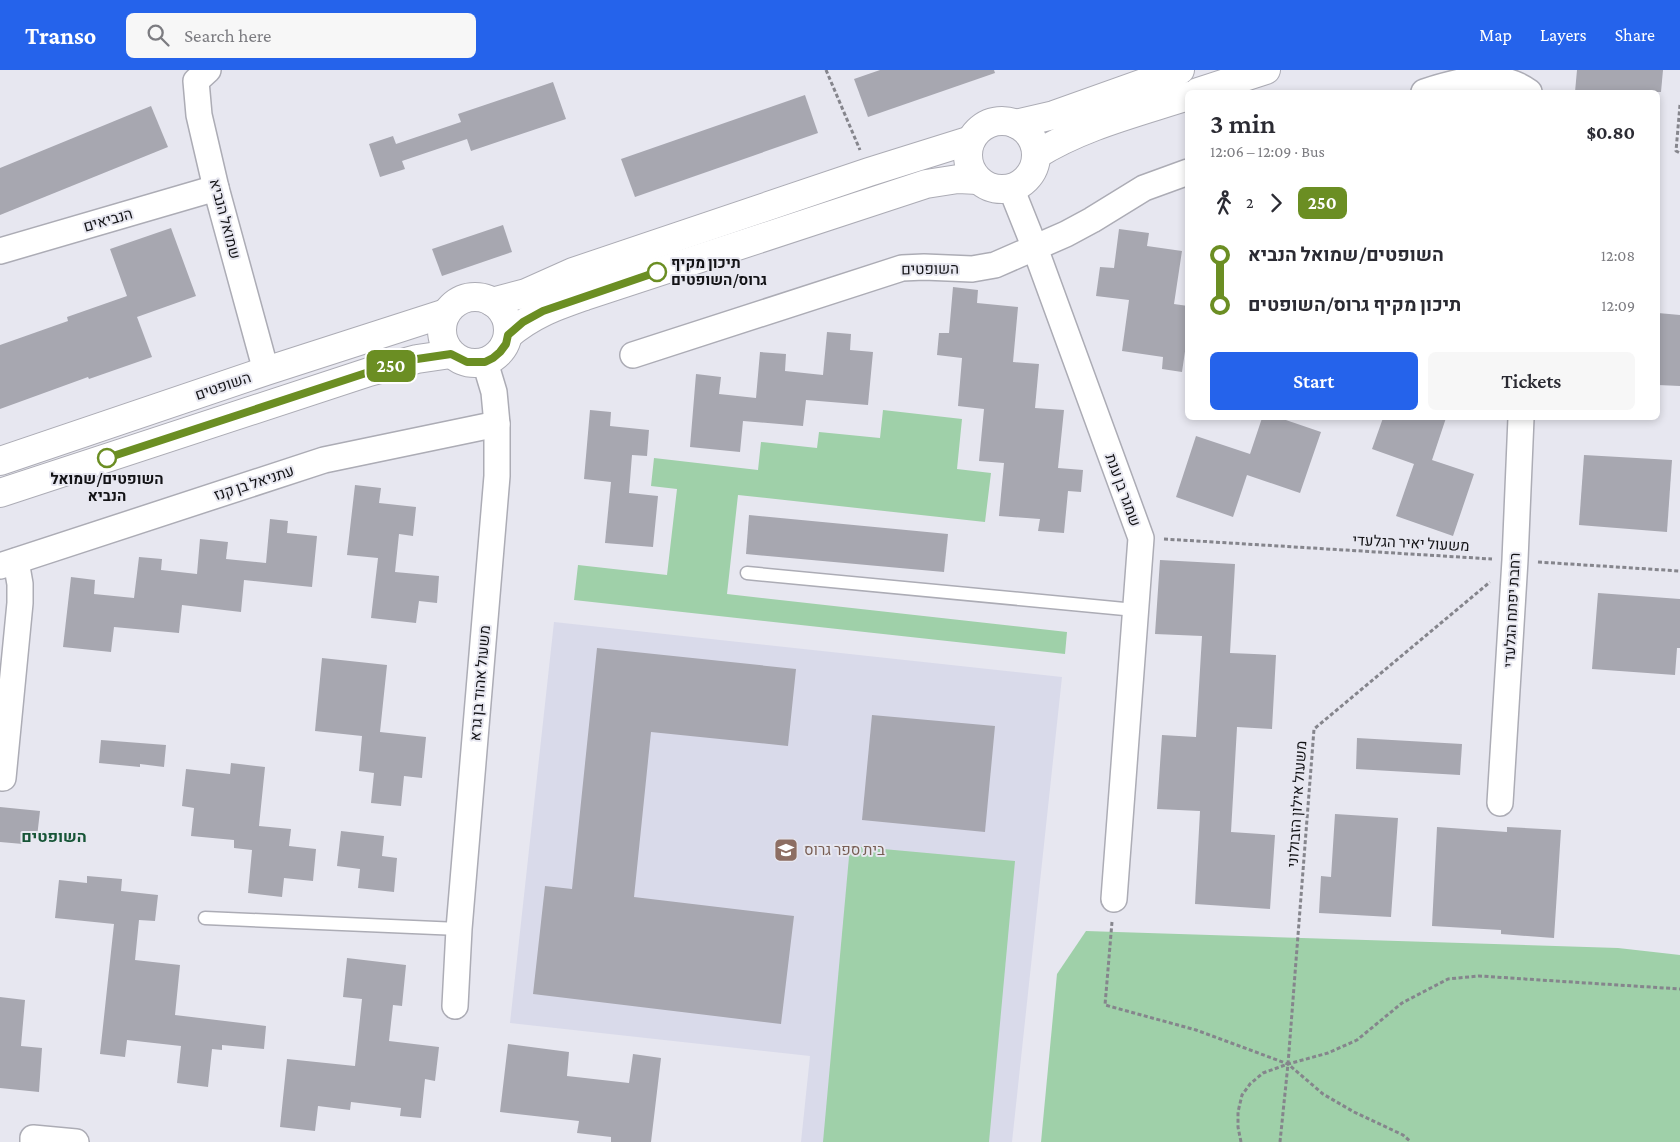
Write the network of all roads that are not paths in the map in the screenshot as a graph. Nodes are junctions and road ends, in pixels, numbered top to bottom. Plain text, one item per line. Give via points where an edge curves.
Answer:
1 (208, 70) edge
2 (1180, 70) edge
3 (1266, 70) edge
4 (1525, 88) edge
5 (1204, 90) edge
6 (1430, 90) edge
7 (1185, 97) edge
8 (1016, 124) junction
9 (971, 140) junction
10 (1036, 155) junction
11 (1185, 173) edge
12 (978, 180) junction
13 (216, 188) junction
14 (1011, 188) junction
15 (1035, 248) junction
16 (0, 251) edge
17 (492, 302) junction
18 (446, 313) junction
19 (508, 335) junction
20 (451, 354) junction
21 (633, 355) dead end
22 (485, 362) junction
23 (266, 371) junction
24 (1521, 420) edge
25 (497, 424) junction
26 (0, 461) edge
27 (0, 492) edge
28 (8, 564) edge
29 (748, 573) dead end
30 (1135, 610) junction
31 (3, 778) dead end
32 (1500, 803) dead end
33 (1114, 899) road end
34 (205, 918) dead end
35 (459, 929) junction
36 (455, 1006) dead end
37 (33, 1140) edge
38 (76, 1142) edge

1 - 13 street, שמואל הנביא via 196,81 198,107
2 - 8 street via 1054,115
3 - 5 street
4 - 6 street via 1509,76 1496,72
7 - 10 street via 1082,131
8 - 9 street via 1006,121 985,124
8 - 10 street via 1033,140
9 - 12 street via 967,150 968,161
9 - 17 street
10 - 14 street via 1032,172
11 - 15 street, השופטים via 1144,188 1092,220
12 - 14 street via 999,189
12 - 19 street via 958,179 926,184 584,296 543,311
13 - 16 street, הנביאים
13 - 23 street, שמואל הנביא
14 - 15 street, שמגר בן ענת
15 - 21 street, השופטים via 995,265 972,269 902,268
15 - 30 street, שמגר בן ענת via 1141,538
17 - 18 street via 484,298 467,298
17 - 19 street via 503,312
18 - 20 street via 442,321 442,339
18 - 23 street, השופטים
19 - 22 street via 500,352
20 - 22 street via 467,362
20 - 27 street, השופטים via 369,372
22 - 25 street, משעול אהוד בן גרא via 494,392
23 - 26 street, השופטים
24 - 32 street, רחבת יפתח הגלעדי
25 - 28 street, עתניאל בן קנז via 324,460
25 - 35 street, משעול אהוד בן גרא via 497,476
28 - 31 street, עתניאל בן קנז via 20,584 20,603
29 - 30 lane
30 - 33 street, שמגר בן ענת
34 - 35 lane
35 - 36 street, משעול אהוד בן גרא
37 - 38 street

